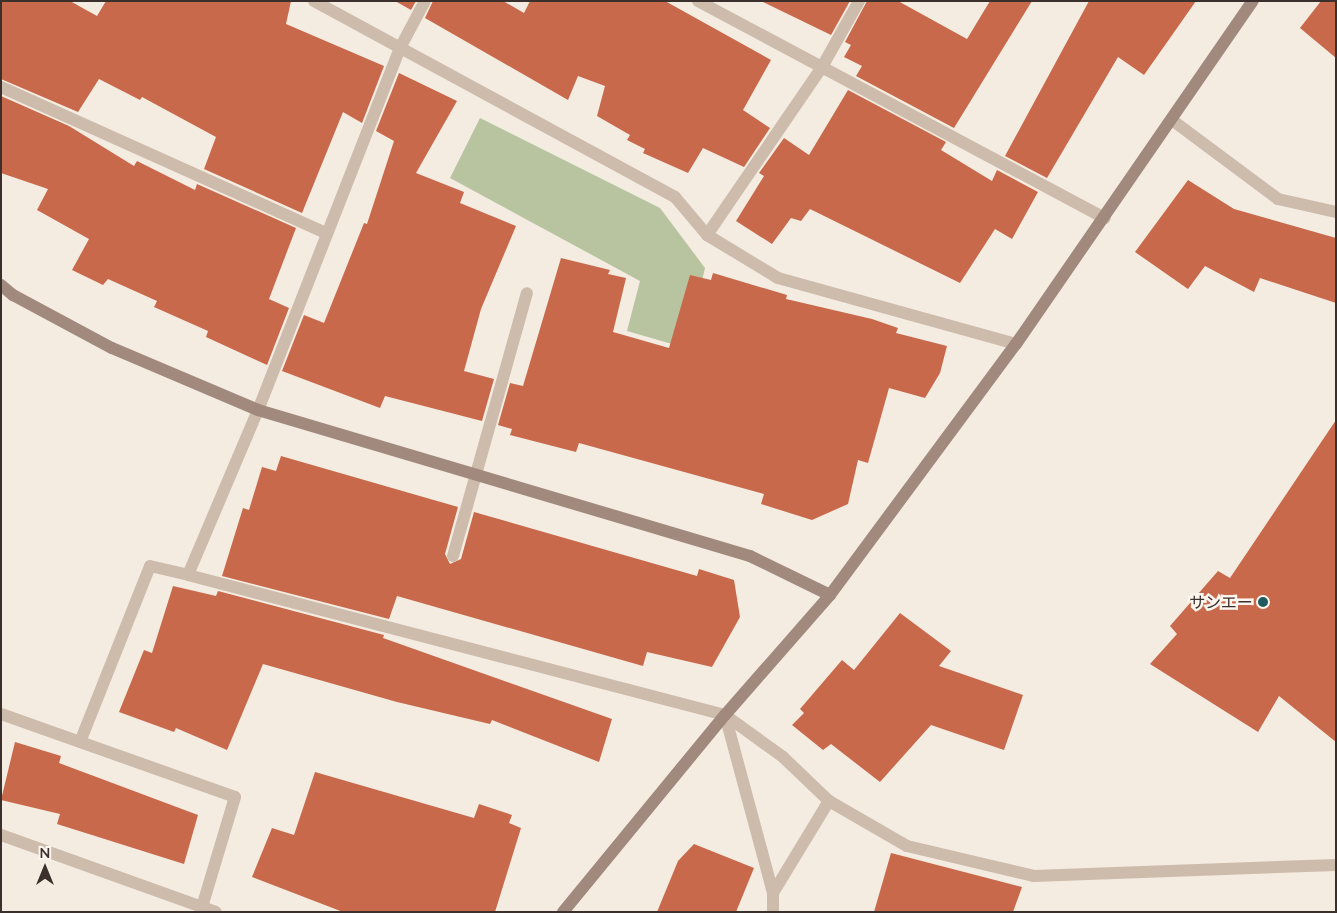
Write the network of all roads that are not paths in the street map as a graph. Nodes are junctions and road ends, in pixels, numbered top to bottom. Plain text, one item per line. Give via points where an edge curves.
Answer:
1 (314, 1) edge
2 (425, 1) edge
3 (698, 1) edge
4 (859, 1) edge
5 (1253, 1) edge
6 (400, 48) junction
7 (822, 67) junction
8 (1, 87) edge
9 (1172, 120) junction
10 (1336, 212) edge
11 (1105, 218) junction
12 (326, 233) junction
13 (707, 235) junction
14 (1, 285) edge
15 (527, 293) dead end
16 (1016, 344) junction
17 (258, 410) junction
18 (474, 477) junction
19 (454, 556) dead end
20 (188, 575) junction
21 (830, 595) junction
22 (1, 714) edge
23 (725, 715) junction
24 (80, 742) junction
25 (829, 801) junction
26 (1, 835) edge
27 (1336, 865) edge
28 (773, 893) junction
29 (202, 907) junction
30 (216, 912) edge
31 (563, 912) edge
32 (772, 912) edge

1 - 6 street
2 - 6 street
3 - 7 street
4 - 7 street
5 - 9 street
6 - 12 street
6 - 13 street via 675,197
7 - 11 street
7 - 13 street
8 - 12 street
9 - 10 street via 1278,199
9 - 11 street
11 - 16 street
12 - 17 street
13 - 16 street via 778,278
14 - 17 street via 13,295 112,348
15 - 18 street
16 - 21 street
17 - 18 street
17 - 20 street
18 - 19 street
18 - 21 street via 750,556
20 - 23 street
20 - 24 street via 150,566
21 - 23 street
22 - 24 street
23 - 25 street via 783,757
23 - 28 street
23 - 31 street
24 - 29 street via 235,797
25 - 27 street via 907,846 1034,876
25 - 28 street
26 - 29 street
28 - 32 street
29 - 30 street

